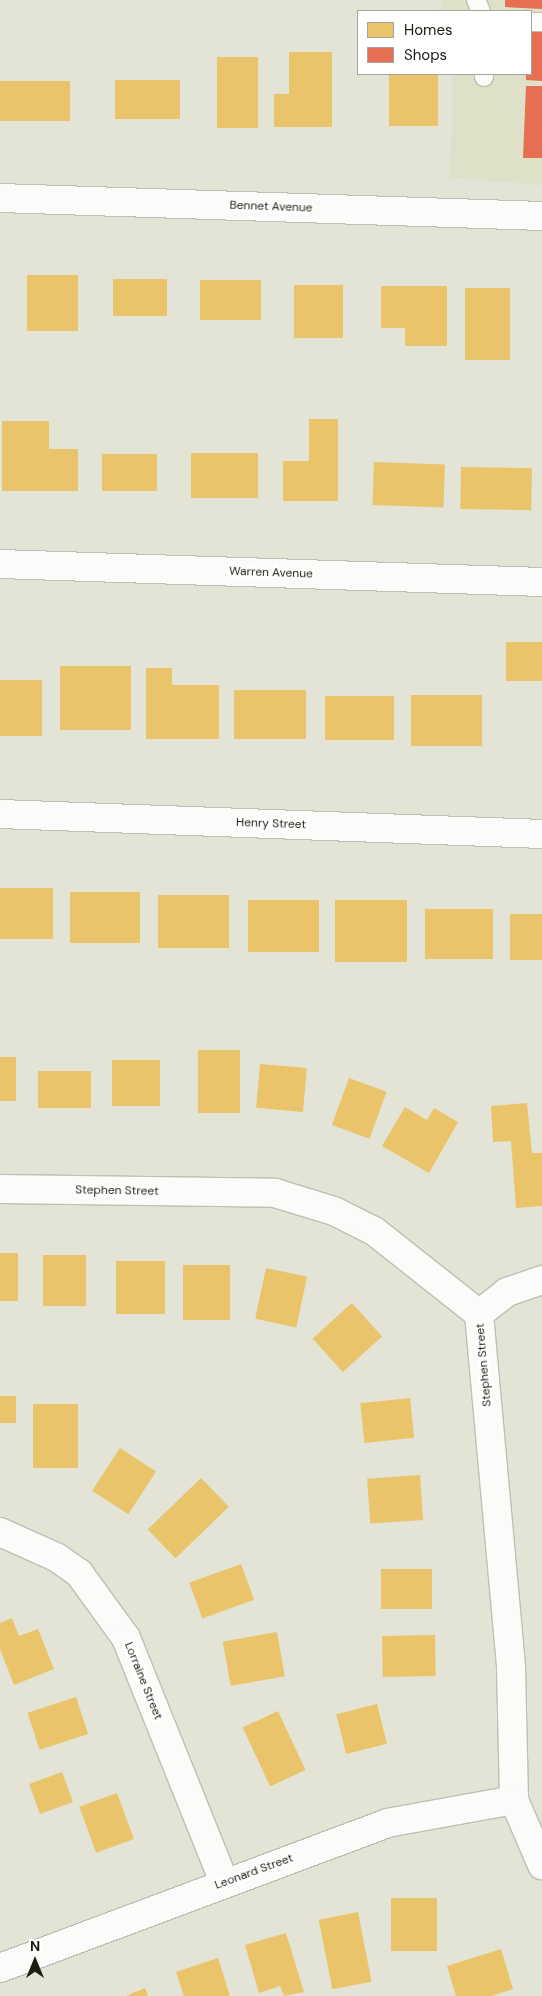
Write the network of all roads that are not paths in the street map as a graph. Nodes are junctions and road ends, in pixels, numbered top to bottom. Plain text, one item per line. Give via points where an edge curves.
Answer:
1 (0, 198) edge
2 (542, 216) edge
3 (0, 564) edge
4 (542, 582) edge
5 (0, 814) edge
6 (542, 834) edge
7 (0, 1189) edge
8 (542, 1280) edge
9 (479, 1314) junction
10 (0, 1532) edge
11 (514, 1800) junction
12 (542, 1865) edge
13 (224, 1882) junction
14 (0, 1968) edge

1 - 2 street, Bennet Avenue
3 - 4 street, Warren Avenue
5 - 6 street, Henry Street
7 - 9 street, Stephen Street via 275,1192 334,1211 374,1231
8 - 9 street via 507,1292
9 - 11 street, Stephen Street via 511,1667
10 - 13 street, Lorraine Street via 56,1557 79,1573 126,1638
11 - 12 street, Stephen Street
11 - 13 street, Leonard Street via 387,1823
13 - 14 street, Leonard Street

